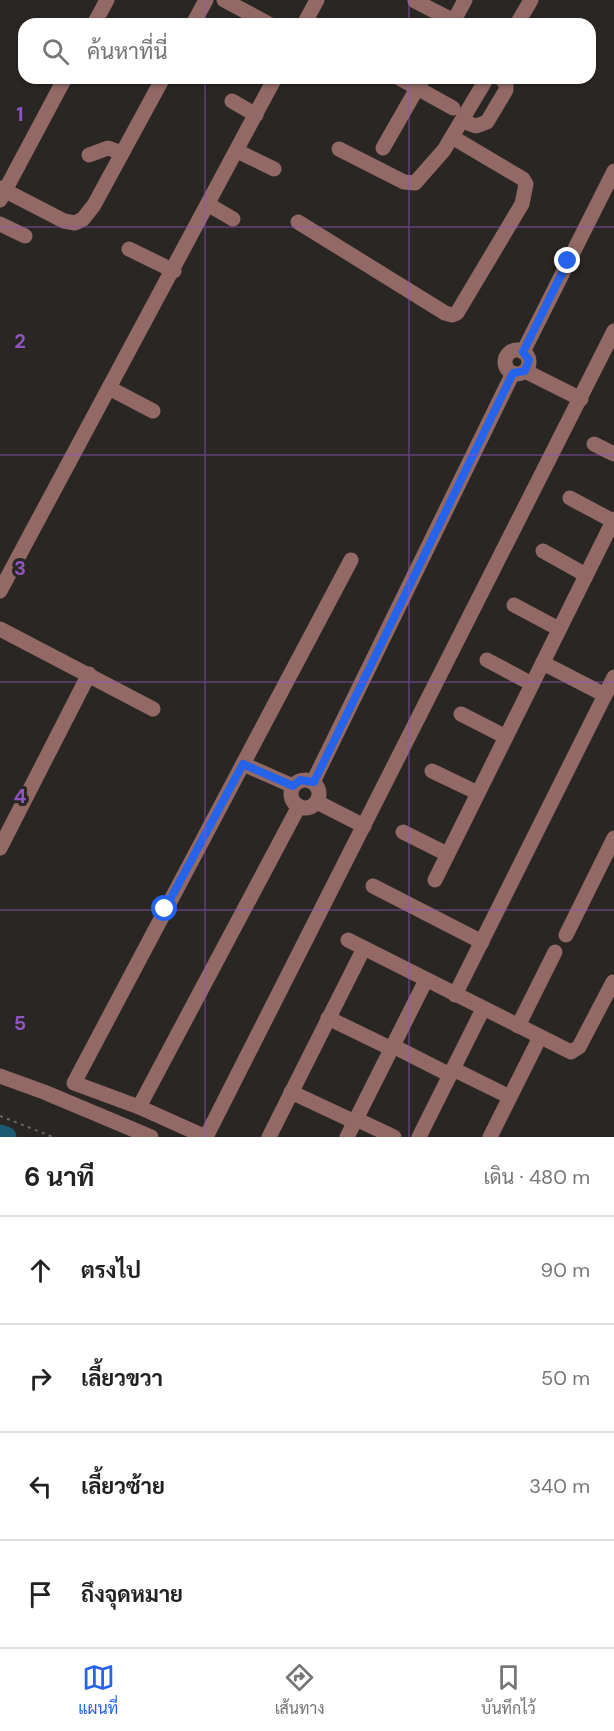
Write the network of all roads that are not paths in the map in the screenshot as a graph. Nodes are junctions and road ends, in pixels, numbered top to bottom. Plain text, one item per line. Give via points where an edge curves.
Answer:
1 (107, 0) edge
2 (206, 0) edge
3 (224, 0) edge
4 (317, 0) edge
5 (465, 0) edge
6 (531, 0) edge
7 (415, 1) edge
8 (97, 18) edge
9 (196, 18) edge
10 (258, 18) edge
11 (307, 18) edge
12 (444, 18) edge
13 (456, 18) edge
14 (520, 18) edge
15 (62, 84) edge
16 (160, 84) edge
17 (272, 84) edge
18 (419, 84) edge
19 (421, 84) edge
20 (482, 84) edge
21 (506, 84) edge
22 (232, 101) dead end
23 (256, 115) junction
24 (457, 115) junction
25 (452, 136) junction
26 (383, 148) dead end
27 (339, 149) dead end
28 (237, 151) junction
29 (122, 153) junction
30 (89, 155) dead end
31 (274, 169) dead end
32 (614, 171) edge
33 (2, 193) edge
34 (208, 206) junction
35 (233, 219) dead end
36 (298, 222) dead end
37 (0, 224) edge
38 (25, 236) dead end
39 (129, 249) dead end
40 (174, 271) junction
41 (614, 331) edge
42 (519, 372) junction
43 (111, 389) junction
44 (580, 399) junction
45 (153, 411) dead end
46 (594, 444) dead end
47 (614, 454) edge
48 (570, 498) dead end
49 (614, 520) edge
50 (543, 551) dead end
51 (351, 560) dead end
52 (586, 575) junction
53 (0, 591) edge
54 (514, 605) dead end
55 (0, 628) edge
56 (560, 628) junction
57 (487, 660) dead end
58 (543, 663) junction
59 (89, 674) junction
60 (614, 677) edge
61 (532, 684) junction
62 (605, 695) junction
63 (153, 709) dead end
64 (461, 714) dead end
65 (506, 737) junction
66 (243, 764) junction
67 (432, 771) dead end
68 (314, 782) junction
69 (293, 786) junction
70 (478, 794) junction
71 (317, 802) junction
72 (299, 806) junction
73 (364, 826) junction
74 (403, 832) dead end
75 (614, 838) edge
76 (0, 848) edge
77 (447, 854) junction
78 (609, 862) edge
79 (435, 880) dead end
80 (373, 886) dead end
81 (566, 935) dead end
82 (348, 940) dead end
83 (482, 942) junction
84 (364, 948) junction
85 (555, 952) dead end
86 (426, 980) junction
87 (613, 982) edge
88 (455, 995) junction
89 (483, 1009) junction
90 (328, 1018) junction
91 (518, 1026) junction
92 (540, 1037) junction
93 (393, 1047) junction
94 (451, 1072) junction
95 (0, 1077) edge
96 (291, 1092) junction
97 (510, 1096) junction
98 (138, 1107) junction
99 (356, 1121) junction
100 (151, 1137) edge
101 (268, 1137) edge
102 (347, 1137) edge
103 (394, 1137) edge
104 (418, 1137) edge
105 (490, 1137) edge

1 - 8 street
2 - 9 street
3 - 10 street
4 - 11 street
5 - 13 street
6 - 14 street
7 - 12 street
15 - 33 street
16 - 29 street
17 - 23 street
18 - 26 street
19 - 24 street
20 - 24 street
21 - 24 street via 487,122 476,126
22 - 23 street
23 - 28 street
24 - 25 street
25 - 27 street via 416,183 404,182
25 - 36 street via 526,184 522,204 457,313 445,313
28 - 31 street
28 - 34 street
29 - 30 street via 108,148
29 - 33 street via 94,205 75,223
32 - 42 street via 523,352 529,360
34 - 35 street
34 - 40 street
37 - 38 street
39 - 40 street
40 - 43 street
41 - 44 street
42 - 44 street
42 - 68 street
43 - 45 street
43 - 53 street
44 - 73 street
46 - 47 street
48 - 49 street
49 - 52 street
50 - 52 street
51 - 66 street
52 - 56 street
54 - 56 street
55 - 59 street
56 - 58 street
57 - 61 street
58 - 61 street
58 - 62 street
59 - 63 street
59 - 76 street
60 - 62 street
61 - 65 street
62 - 83 street
64 - 65 street
65 - 70 street
66 - 69 street
66 - 98 street via 74,1083
67 - 70 street
68 - 69 street via 300,780
68 - 71 street via 319,789
69 - 72 street via 291,795
70 - 77 street
71 - 72 street
71 - 73 street
72 - 98 street
73 - 98 street via 206,1137
74 - 77 street
75 - 78 street
77 - 79 street
78 - 81 street
80 - 83 street
82 - 84 street
83 - 88 street
84 - 86 street
84 - 90 street
85 - 91 street
86 - 88 street
86 - 93 street
87 - 92 street via 575,1051
88 - 89 street
89 - 91 street
89 - 94 street
90 - 93 street
90 - 96 street
91 - 92 street
92 - 97 street
93 - 94 street
93 - 99 street
94 - 97 street
94 - 104 street
95 - 100 street
96 - 99 street
96 - 101 street
97 - 105 street
99 - 102 street
99 - 103 street

